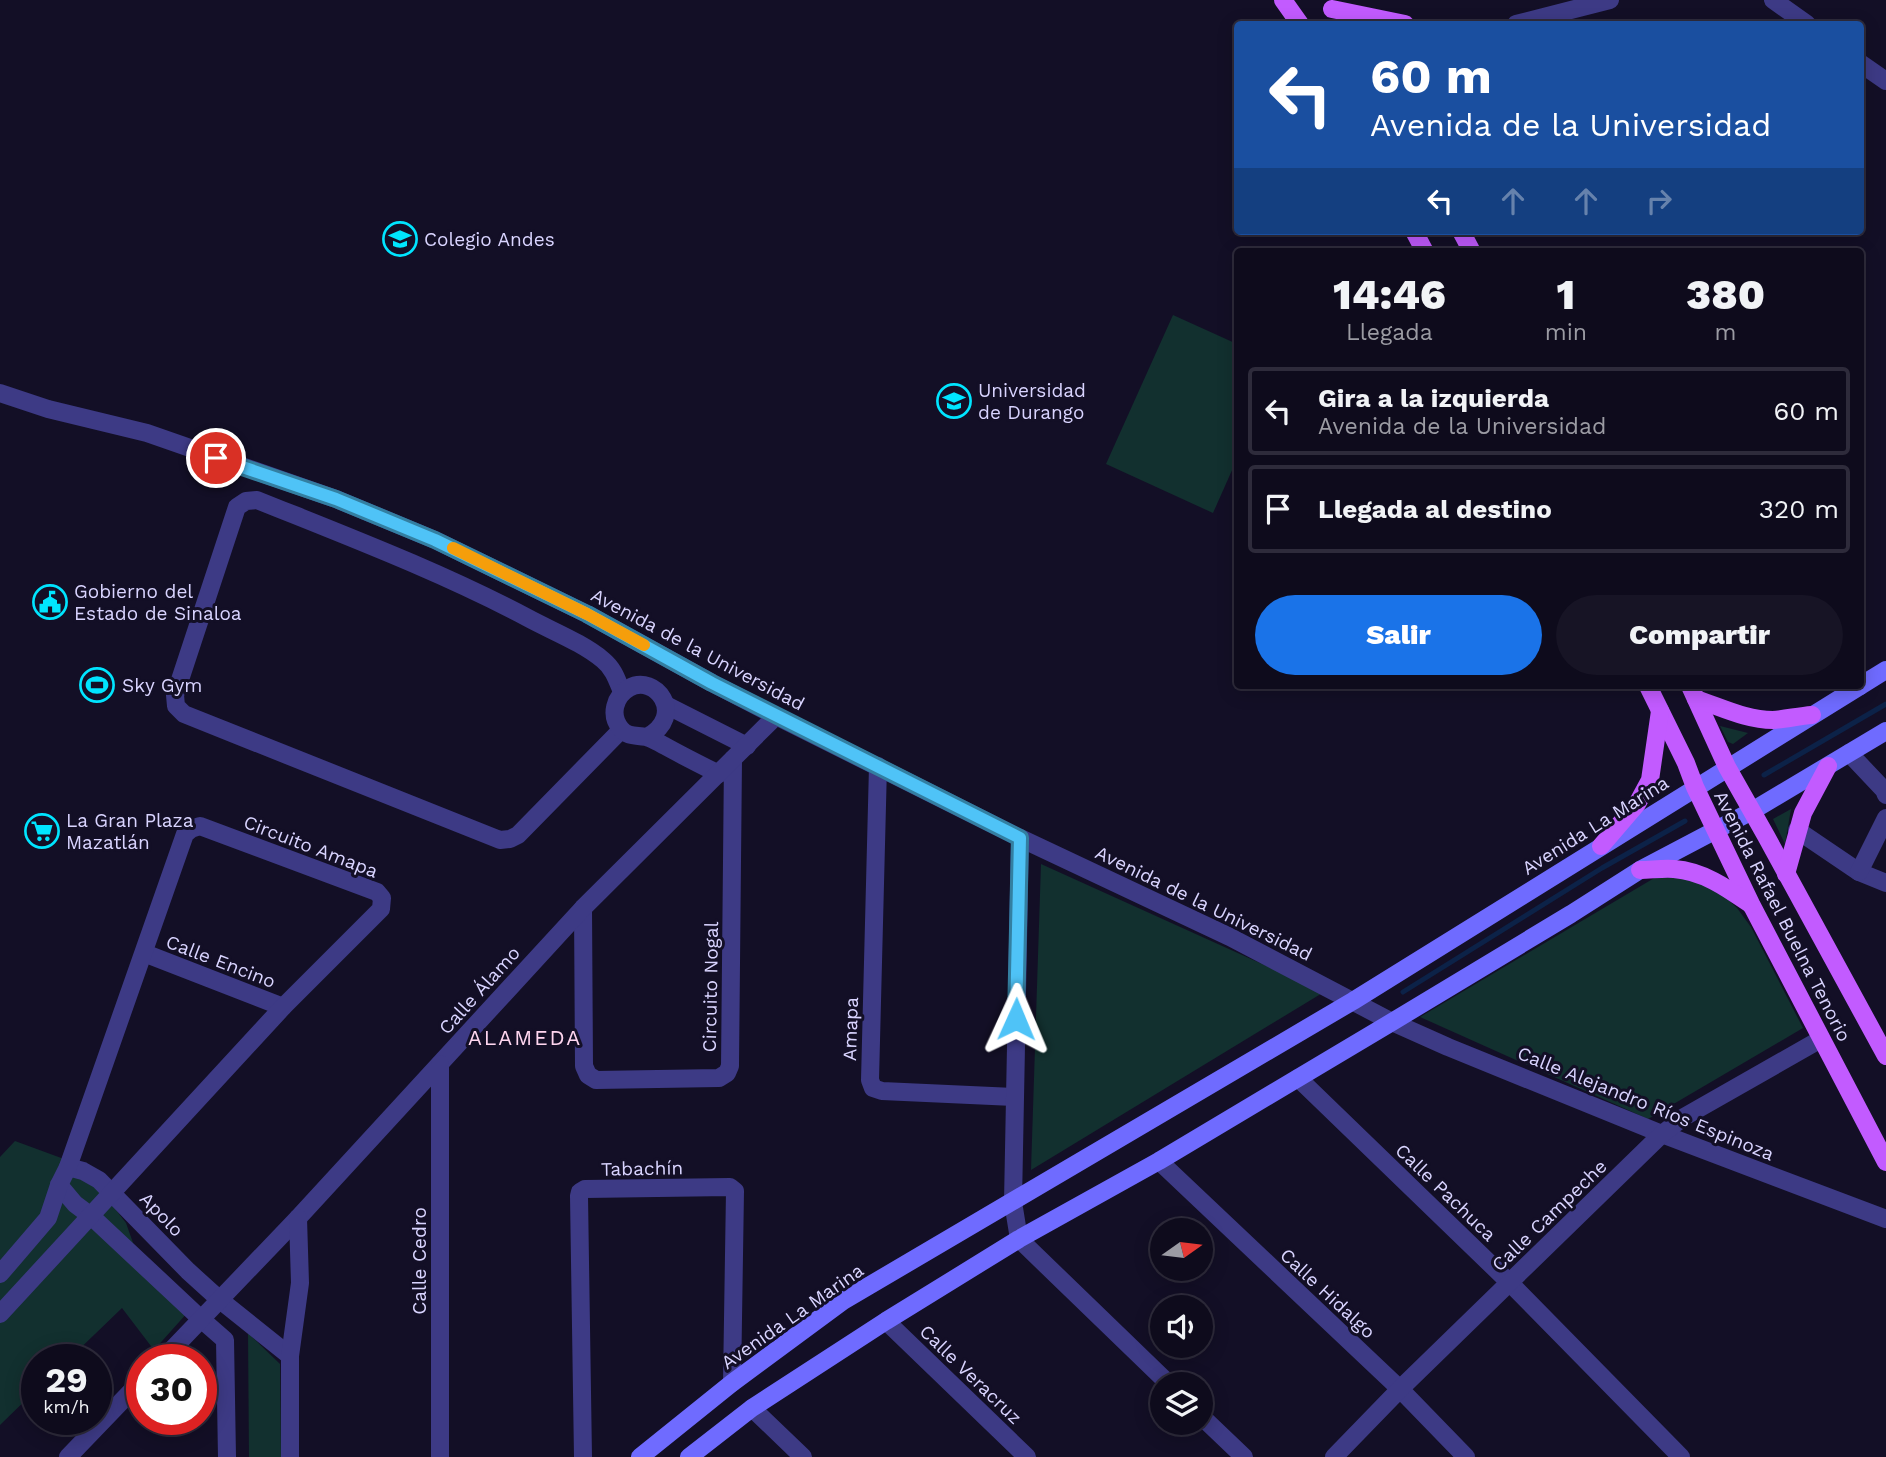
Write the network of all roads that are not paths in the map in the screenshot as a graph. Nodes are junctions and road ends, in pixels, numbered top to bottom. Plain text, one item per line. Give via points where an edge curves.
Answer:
1 (1283, 0) edge
2 (1610, 0) edge
3 (1773, 0) edge
4 (1333, 11) edge
5 (1298, 21) edge
6 (1388, 21) edge
7 (1529, 21) edge
8 (1803, 21) edge
9 (1864, 66) edge
10 (1886, 81) edge
11 (0, 393) edge
12 (1886, 670) edge
13 (1864, 684) edge
14 (1650, 689) edge
15 (1855, 689) edge
16 (622, 692) junction
17 (1693, 693) edge
18 (666, 705) junction
19 (1660, 710) junction
20 (1812, 715) junction
21 (776, 716) junction
22 (621, 730) junction
23 (1886, 731) edge
24 (647, 737) junction
25 (747, 746) junction
26 (1849, 753) junction
27 (733, 760) junction
28 (878, 766) junction
29 (1828, 766) junction
30 (1727, 767) junction
31 (719, 774) junction
32 (1695, 787) junction
33 (1886, 795) edge
34 (1752, 811) junction
35 (1886, 818) edge
36 (1715, 830) junction
37 (1797, 830) junction
38 (1020, 838) junction
39 (1601, 846) junction
40 (1640, 870) junction
41 (1859, 872) junction
42 (1786, 874) junction
43 (1886, 883) edge
44 (1751, 904) junction
45 (583, 908) junction
46 (144, 953) junction
47 (1353, 1001) junction
48 (283, 1007) junction
49 (1392, 1022) junction
50 (1821, 1039) junction
51 (1886, 1056) edge
52 (440, 1064) junction
53 (1298, 1078) junction
54 (1014, 1097) junction
55 (1662, 1134) junction
56 (1158, 1161) junction
57 (1886, 1162) edge
58 (68, 1167) junction
59 (60, 1185) junction
60 (112, 1194) junction
61 (1013, 1202) junction
62 (91, 1216) junction
63 (298, 1219) junction
64 (1886, 1220) edge
65 (1019, 1239) junction
66 (0, 1274) edge
67 (1510, 1283) junction
68 (220, 1300) junction
69 (0, 1314) edge
70 (201, 1319) junction
71 (886, 1321) junction
72 (177, 1344) edge
73 (290, 1356) junction
74 (1157, 1372) edge
75 (732, 1383) junction
76 (1400, 1390) junction
77 (126, 1398) edge
78 (752, 1408) junction
79 (1213, 1427) edge
80 (76, 1453) edge
81 (227, 1457) edge
82 (290, 1457) edge
83 (440, 1457) edge
84 (583, 1457) edge
85 (640, 1457) edge
86 (689, 1457) edge
87 (803, 1457) edge
88 (1027, 1457) edge
89 (1244, 1457) edge
90 (1334, 1457) edge
91 (1466, 1457) edge
92 (1681, 1457) edge

1 - 5 main road
2 - 7 street
3 - 8 street
4 - 6 main road
9 - 10 street
11 - 21 street, Avenida de la Universidad via 147,433 336,499 435,540 587,614
12 - 13 main road, Avenida La Marina
14 - 19 main road, Avenida Rafael Buelna Tenorio
15 - 20 main road, Avenida La Marina
16 - 18 street via 634,685 648,685
16 - 22 street via 615,704
16 - 22 street via 615,672 587,649 400,557 257,500 237,507 175,695 176,706 184,714 500,840 518,835
17 - 20 main road via 1755,718
17 - 30 main road, Avenida Rafael Buelna Tenorio
18 - 24 street via 666,718 659,730
18 - 25 street
19 - 32 main road, Avenida Rafael Buelna Tenorio
19 - 39 main road via 1650,780 1637,804
20 - 30 main road, Avenida La Marina
21 - 25 street, Calle Álamo
21 - 28 street, Avenida de la Universidad
22 - 24 street via 633,737
23 - 26 main road
24 - 31 street
25 - 27 street, Calle Álamo
26 - 29 main road
26 - 33 street
27 - 31 street, Calle Álamo
27 - 45 street, Circuito Nogal via 730,1066 726,1073 719,1078 596,1080 588,1075 584,1066
28 - 38 street, Avenida de la Universidad
28 - 54 street, Amapa via 873,1088
29 - 34 main road
29 - 37 main road
30 - 32 main road, Avenida La Marina
30 - 34 main road, Avenida Rafael Buelna Tenorio
31 - 45 street, Calle Álamo
32 - 36 main road, Avenida Rafael Buelna Tenorio
32 - 39 main road, Avenida La Marina
34 - 36 main road
34 - 42 main road, Avenida Rafael Buelna Tenorio
35 - 41 street
36 - 40 main road
36 - 44 main road, Avenida Rafael Buelna Tenorio
37 - 41 street
37 - 42 main road
38 - 47 street, Avenida de la Universidad
38 - 54 street
39 - 47 main road, Avenida La Marina
40 - 44 main road via 1687,871 1723,885
40 - 49 main road
41 - 43 street
42 - 51 main road, Avenida Rafael Buelna Tenorio
44 - 50 main road, Avenida Rafael Buelna Tenorio
45 - 52 street, Calle Álamo
46 - 48 street, Calle Encino
46 - 48 street, Circuito Amapa via 184,834 200,826 377,892 381,909
46 - 58 street, Circuito Amapa
47 - 49 street
47 - 61 main road, Avenida La Marina
48 - 60 street, Circuito Amapa
49 - 53 main road
49 - 55 street, Calle Alejandro Ríos Espinoza
50 - 55 street, Calle Campeche
50 - 57 main road, Avenida Rafael Buelna Tenorio
52 - 63 street, Calle Álamo
52 - 83 street, Calle Cedro
53 - 56 main road
53 - 67 street, Calle Pachuca
54 - 61 street
55 - 64 street, Calle Alejandro Ríos Espinoza
55 - 67 street, Calle Campeche
56 - 65 main road
56 - 76 street, Calle Hidalgo
58 - 59 street, Circuito Amapa
58 - 60 street, Apolo via 99,1180
59 - 62 street
59 - 66 street, Circuito Amapa via 48,1218
60 - 62 street, Circuito Amapa
60 - 68 street, Apolo
61 - 65 street
61 - 75 main road, Avenida La Marina via 843,1301
62 - 69 street, Circuito Amapa
62 - 70 street
63 - 68 street, Calle Álamo
63 - 73 street via 300,1283
65 - 71 main road
65 - 74 street
67 - 76 street, Calle Campeche
67 - 92 street, Calle Pachuca
68 - 70 street, Calle Álamo
68 - 73 street, Apolo
70 - 72 street
70 - 81 street via 226,1343
71 - 78 main road
71 - 88 street, Calle Veracruz
73 - 82 street
75 - 84 street, Tabachín via 735,1191 730,1187 584,1189 579,1196
75 - 85 main road, Avenida La Marina
76 - 90 street, Calle Campeche
76 - 91 street, Calle Hidalgo
77 - 80 street
78 - 86 main road
78 - 87 street
79 - 89 street

